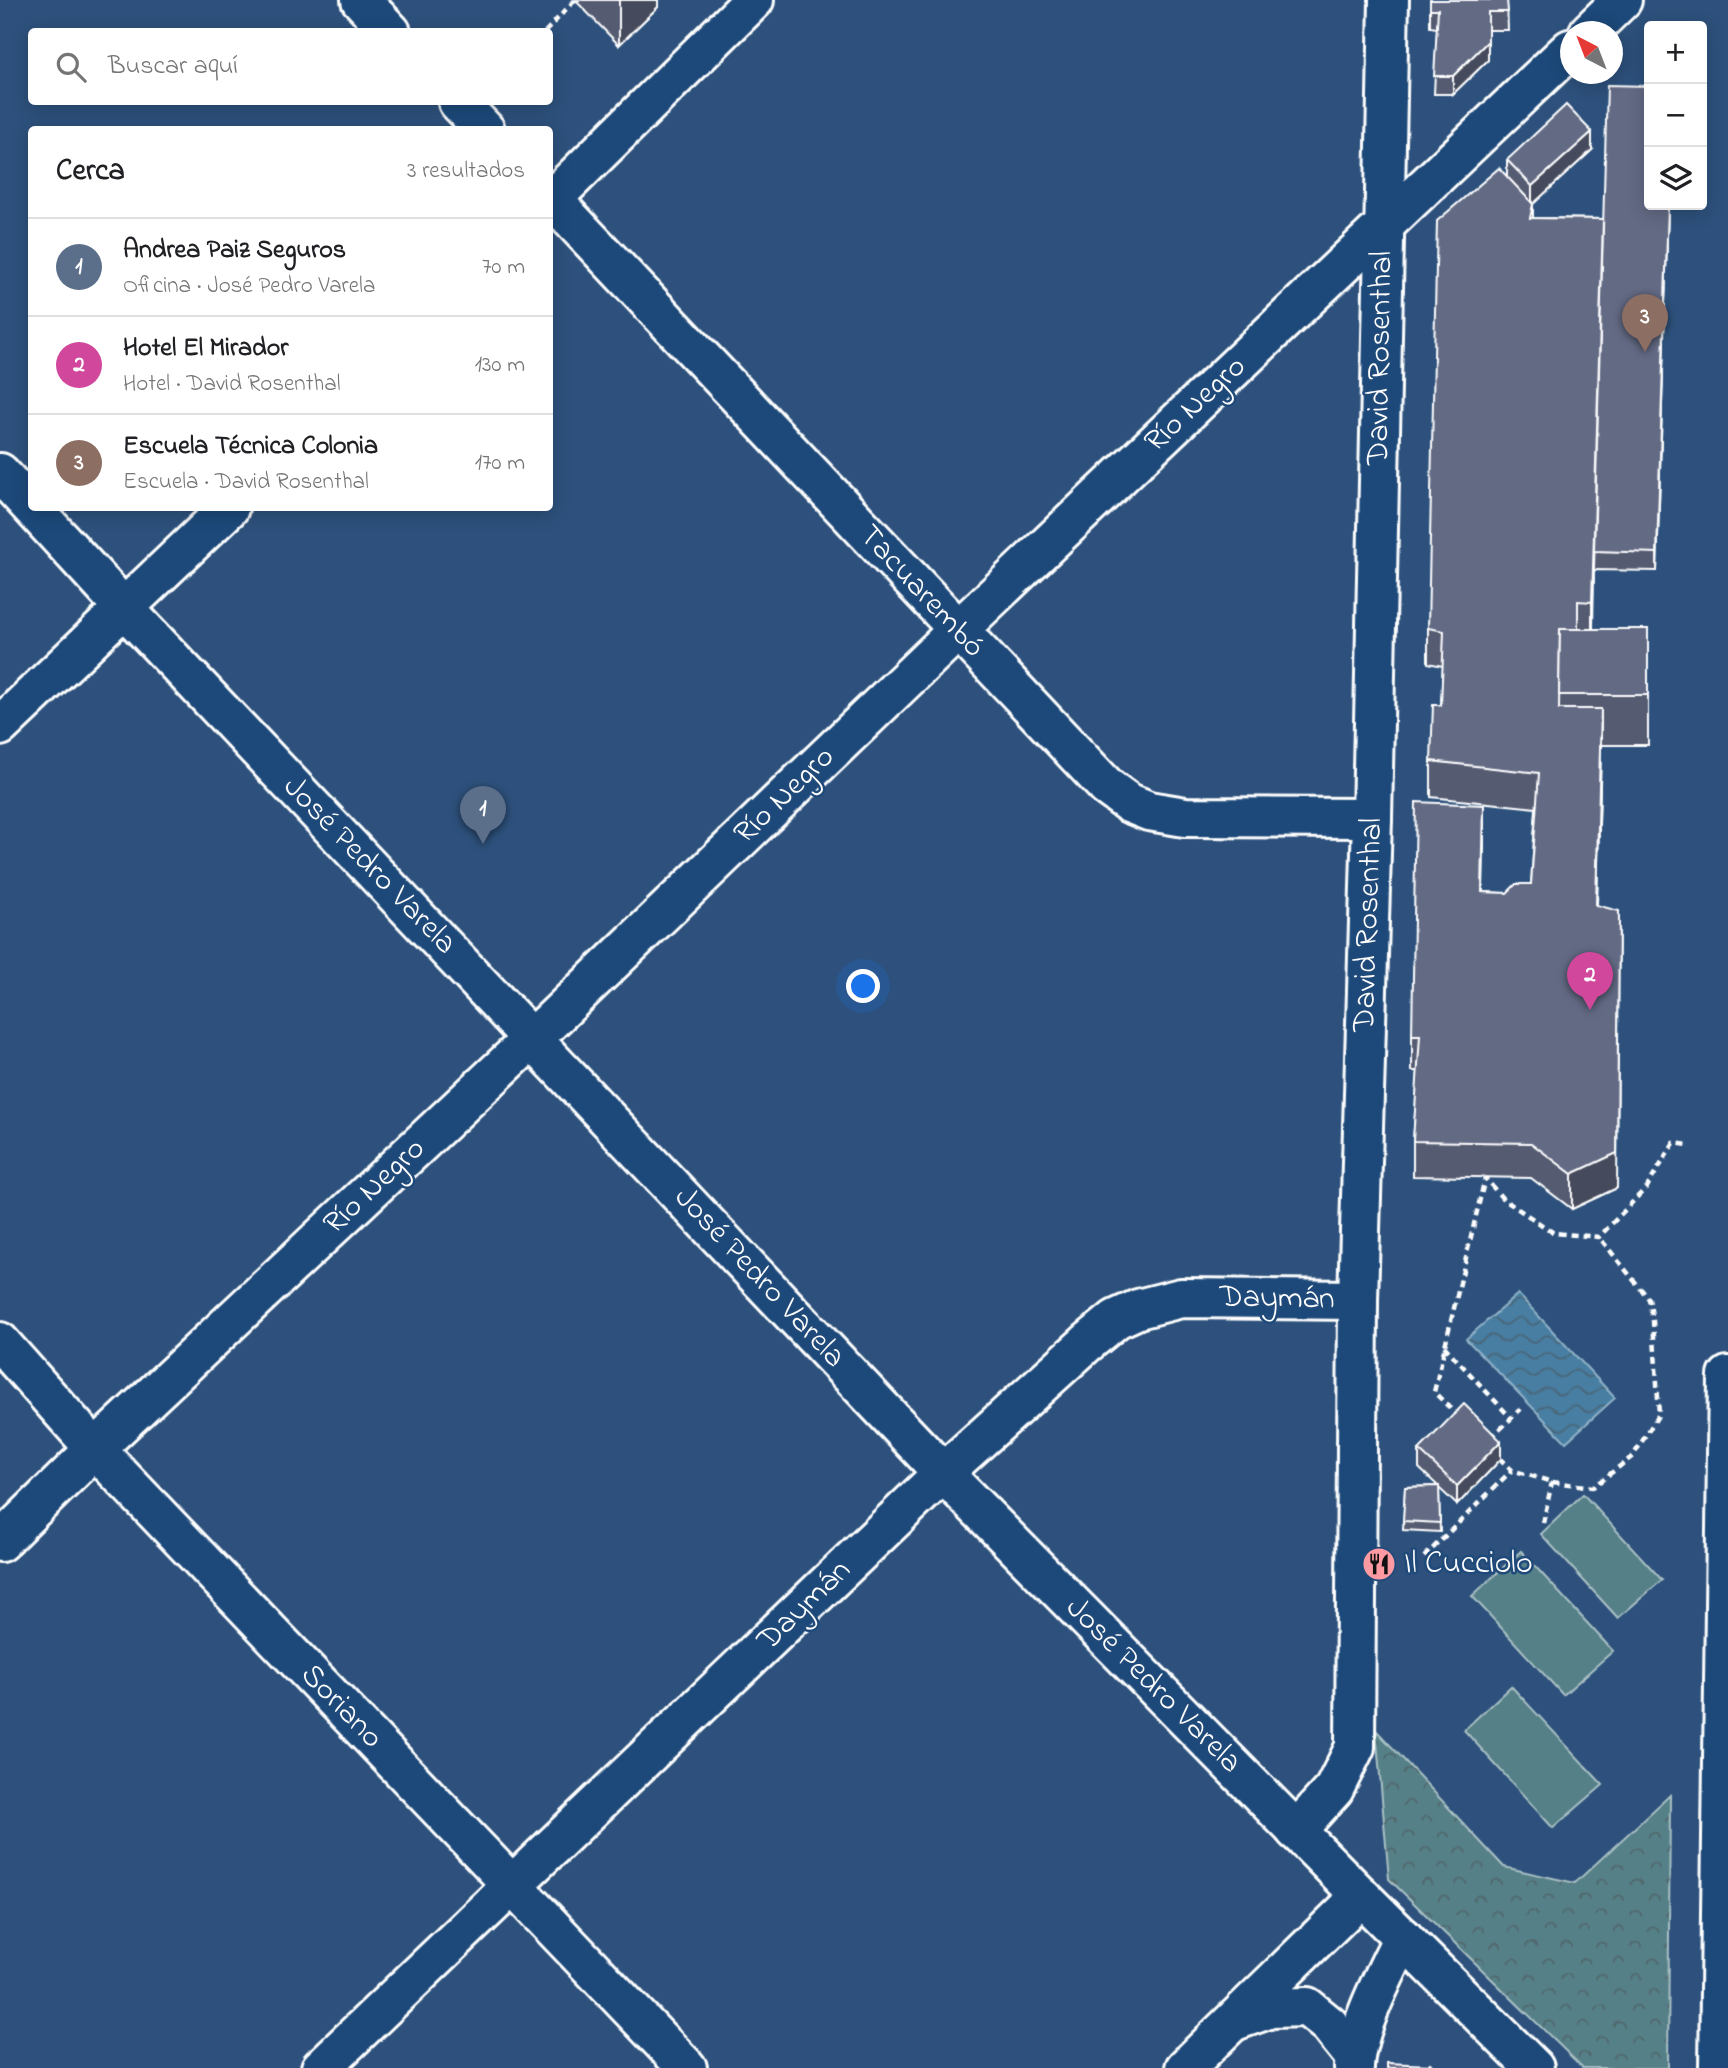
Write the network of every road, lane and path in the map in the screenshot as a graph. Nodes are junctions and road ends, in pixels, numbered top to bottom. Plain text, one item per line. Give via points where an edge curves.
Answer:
1 (361, 0) edge
2 (575, 0) edge
3 (754, 0) edge
4 (1390, 0) edge
5 (1622, 0) edge
6 (1600, 21) edge
7 (387, 28) edge
8 (549, 28) edge
9 (1560, 60) edge
10 (461, 105) edge
11 (481, 126) edge
12 (553, 196) edge
13 (553, 202) edge
14 (1384, 228) junction
15 (0, 473) edge
16 (28, 503) edge
17 (35, 511) edge
18 (226, 511) edge
19 (124, 608) junction
20 (957, 631) junction
21 (0, 726) edge
22 (1372, 818) junction
23 (533, 1038) junction
24 (1688, 1145) dead end
25 (1599, 1237) junction
26 (1358, 1300) junction
27 (0, 1342) edge
28 (1444, 1346) junction
29 (1728, 1376) edge
30 (1521, 1409) dead end
31 (1511, 1418) junction
32 (1464, 1423) edge
33 (1485, 1443) edge
34 (95, 1449) junction
35 (1493, 1451) edge
36 (1512, 1470) junction
37 (943, 1473) junction
38 (1552, 1482) junction
39 (1543, 1523) dead end
40 (0, 1542) edge
41 (1424, 1557) dead end
42 (1296, 1831) junction
43 (513, 1886) junction
44 (1361, 1896) junction
45 (1403, 1937) junction
46 (1236, 2020) junction
47 (1354, 2062) edge
48 (321, 2068) edge
49 (687, 2068) edge
50 (1185, 2068) edge
51 (1534, 2068) edge
52 (1719, 2068) edge

1 - 7 street
2 - 8 path
3 - 12 street
4 - 14 street, David Rosenthal
5 - 6 street
9 - 14 street, Río Negro
10 - 11 street
13 - 20 street, Tacuarembó
14 - 20 street, Río Negro
14 - 22 street, David Rosenthal
15 - 16 street, José Pedro Varela
17 - 19 street, José Pedro Varela
18 - 19 street
19 - 21 street
19 - 23 street, José Pedro Varela
20 - 22 street, Tacuarembó via 1083,764 1129,803 1185,817
20 - 23 street, Río Negro
22 - 26 street, David Rosenthal
23 - 34 street, Río Negro
23 - 37 street, José Pedro Varela
24 - 25 path via 1674,1143 1647,1187
25 - 28 path via 1554,1233 1503,1199 1485,1178
25 - 38 path via 1649,1298 1659,1415 1633,1457 1593,1487
26 - 37 street, Daymán via 1181,1298 1138,1309 1116,1319 1087,1343
26 - 42 street, David Rosenthal via 1355,1747 1334,1789
27 - 34 street, Soriano
28 - 31 path
28 - 32 path via 1434,1392
29 - 52 street
30 - 31 path
31 - 33 path
34 - 40 street, Río Negro
34 - 43 street, Soriano
35 - 36 path
36 - 38 path
36 - 41 path
37 - 42 street, José Pedro Varela
37 - 43 street, Daymán
38 - 39 path
42 - 44 street, José Pedro Varela
43 - 48 street, Daymán
43 - 49 street, Soriano
44 - 45 street, José Pedro Varela
44 - 46 street
45 - 47 street via 1376,1994
45 - 51 street, José Pedro Varela
46 - 47 street via 1271,2008 1307,2007 1329,2025
46 - 50 street

